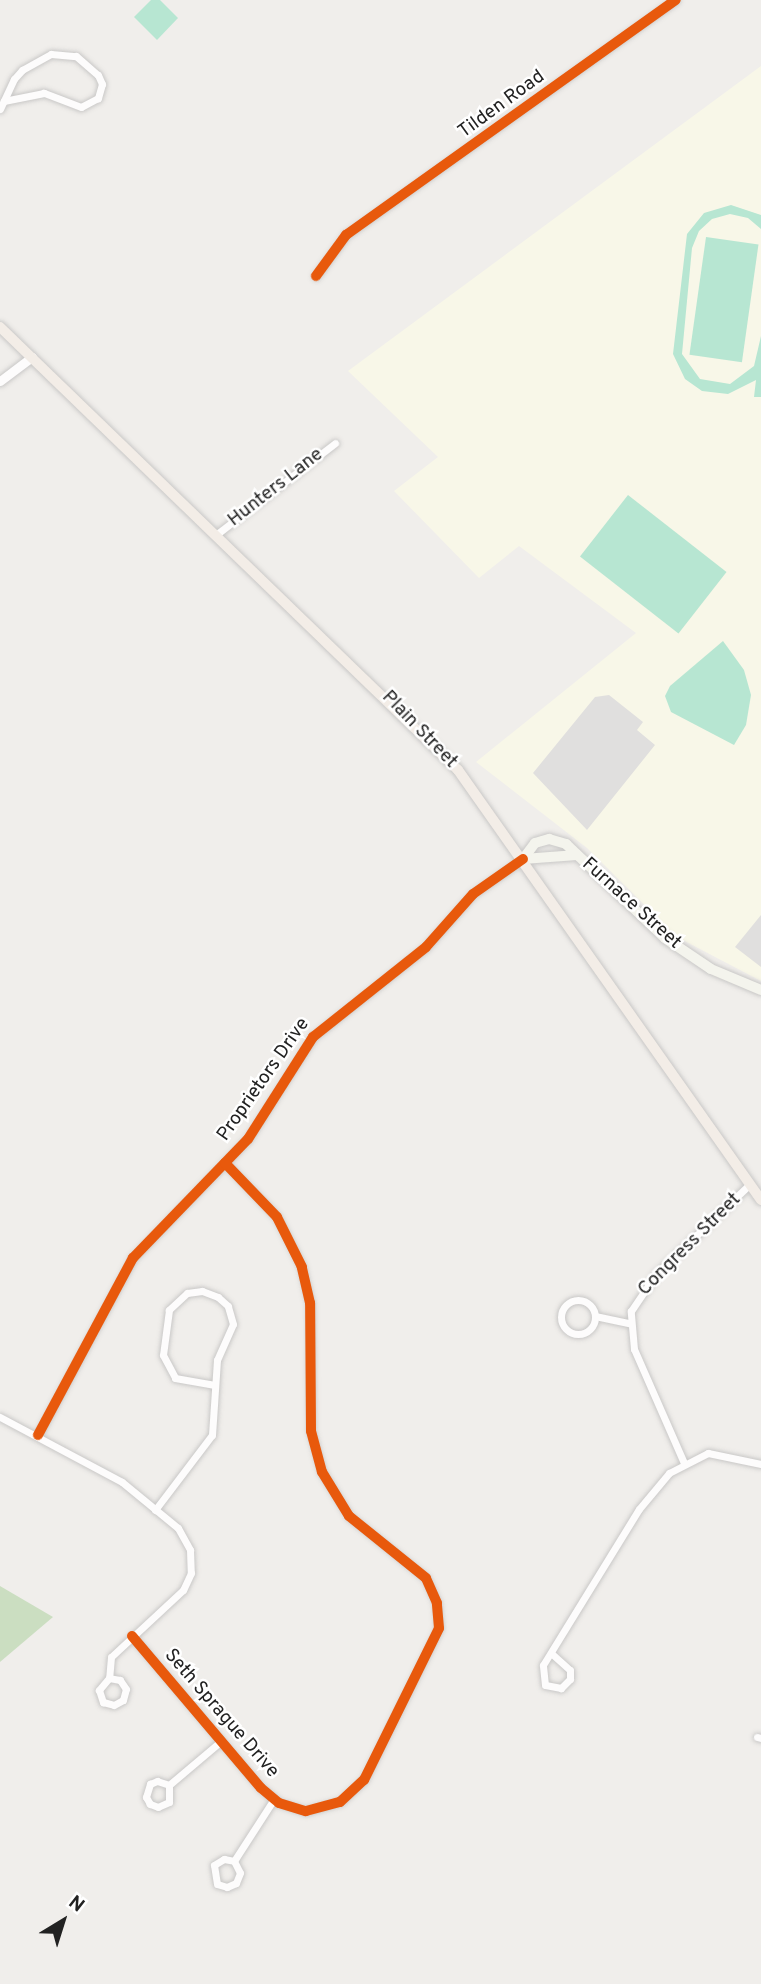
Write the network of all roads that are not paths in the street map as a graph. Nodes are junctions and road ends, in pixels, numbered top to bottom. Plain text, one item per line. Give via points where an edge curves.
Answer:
1 (676, 0) edge
2 (4, 101) junction
3 (0, 109) edge
4 (316, 276) dead end
5 (0, 327) edge
6 (32, 357) junction
7 (0, 381) edge
8 (335, 443) dead end
9 (217, 534) junction
10 (577, 855) junction
11 (523, 859) junction
12 (761, 990) edge
13 (225, 1163) junction
14 (750, 1185) junction
15 (761, 1200) edge
16 (595, 1316) junction
17 (629, 1323) junction
18 (213, 1385) junction
19 (0, 1417) edge
20 (38, 1435) junction
21 (684, 1463) junction
22 (761, 1464) edge
23 (155, 1510) junction
24 (132, 1636) junction
25 (551, 1653) junction
26 (109, 1678) dead end
27 (221, 1741) junction
28 (169, 1785) dead end
29 (274, 1799) junction
30 (233, 1861) dead end

1 - 4 street, Tilden Road via 346,235
2 - 2 street via 44,93 81,107 98,98 102,84 83,61 60,52 22,70
2 - 3 street
5 - 6 main road, Plain Street
6 - 7 street
6 - 9 main road, Plain Street
8 - 9 street, Hunters Lane
9 - 11 main road, Plain Street via 438,748
10 - 11 main road, Furnace Street
10 - 11 main road, Furnace Street via 566,844 550,839 529,846
10 - 12 main road, Furnace Street via 671,943 711,969
11 - 13 street, Proprietors Drive via 473,894 426,947 323,1026 303,1049 257,1126
11 - 14 main road, Plain Street
13 - 20 street, Proprietors Drive via 133,1258
13 - 29 street, Seth Sprague Drive via 277,1217 302,1267 310,1303 311,1431 330,1487 360,1526 426,1578 439,1614 435,1641 373,1766 356,1790 317,1810 292,1808
14 - 15 main road, Plain Street
14 - 17 street, Congress Street via 656,1273 635,1301
16 - 16 street via 588,1331 578,1334 567,1330 561,1314 566,1305 582,1300
16 - 17 street
17 - 21 street via 634,1349
18 - 18 street via 175,1378 163,1355 169,1310 187,1293 202,1291 228,1306 233,1324 216,1360
18 - 23 street via 212,1435
19 - 20 street
20 - 23 street via 110,1474
21 - 22 street via 708,1453
21 - 25 street via 663,1479 639,1509
23 - 24 street via 185,1538 191,1573 175,1599
24 - 26 street via 111,1657
24 - 27 street, Seth Sprague Drive
25 - 25 street via 570,1670 568,1683 558,1689 547,1687 541,1679
27 - 28 street
27 - 29 street, Seth Sprague Drive
29 - 30 street

